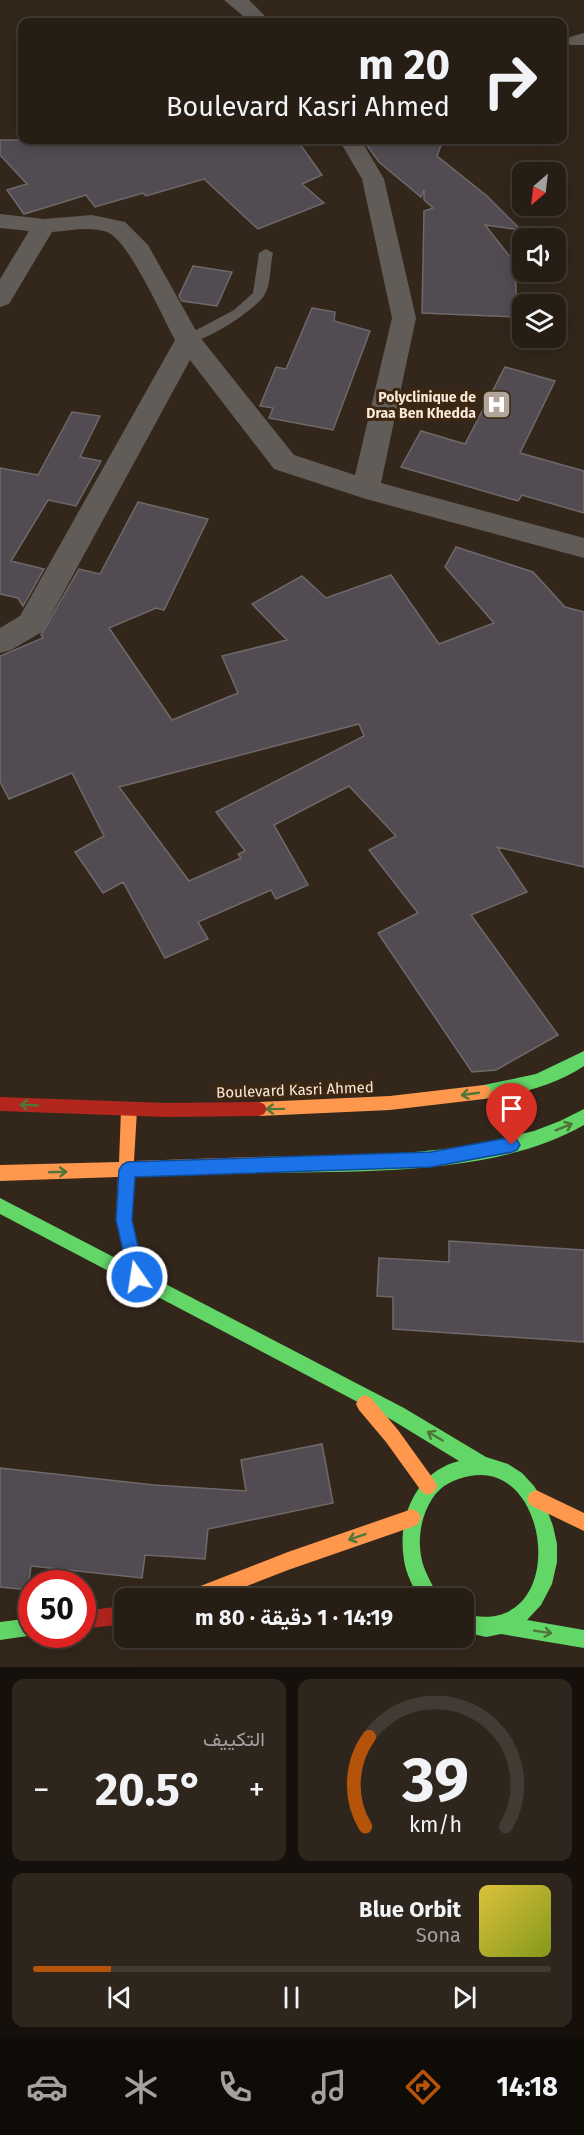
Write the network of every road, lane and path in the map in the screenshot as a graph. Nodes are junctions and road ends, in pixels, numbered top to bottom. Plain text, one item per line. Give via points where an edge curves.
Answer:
1 (234, 0) edge
2 (257, 18) edge
3 (352, 144) edge
4 (0, 221) edge
5 (44, 226) junction
6 (266, 253) dead end
7 (0, 299) edge
8 (188, 340) junction
9 (366, 489) junction
10 (584, 548) edge
11 (0, 642) edge
12 (584, 1058) edge
13 (0, 1104) edge
14 (129, 1110) junction
15 (584, 1116) edge
16 (127, 1170) junction
17 (0, 1173) edge
18 (0, 1206) edge
19 (137, 1277) junction
20 (354, 1392) junction
21 (485, 1467) junction
22 (428, 1486) junction
23 (536, 1499) junction
24 (412, 1518) junction
25 (584, 1522) edge
26 (218, 1588) edge
27 (422, 1588) edge
28 (114, 1616) edge
29 (96, 1618) edge
30 (474, 1625) edge
31 (503, 1626) junction
32 (18, 1629) edge
33 (0, 1631) edge
34 (584, 1639) edge

1 - 2 street
3 - 9 street via 373,179 404,318
4 - 5 street
5 - 7 street
5 - 8 street via 92,222 117,227 136,245
6 - 8 lane via 259,294 239,313
8 - 9 street via 284,462
8 - 11 street via 32,624
9 - 10 street
12 -> 14 main road, Boulevard Kasri Ahmed via 546,1078 508,1088 394,1104
14 -> 13 main road, Boulevard Kasri Ahmed
14 - 16 main road
16 -> 15 main road via 431,1160 512,1145 569,1126
17 -> 16 main road
16 - 19 main road via 124,1220
18 - 19 main road
19 - 20 main road
21 -> 20 main road
20 - 22 main road via 393,1436
21 - 22 main road via 464,1467
21 - 23 main road via 504,1472
22 - 24 main road
23 - 25 main road
23 - 31 main road via 548,1522 553,1548 551,1574 541,1597 524,1616
24 -> 26 main road
24 - 27 main road via 412,1566
28 - 29 main road
30 - 31 main road
31 -> 34 main road
32 - 33 main road

